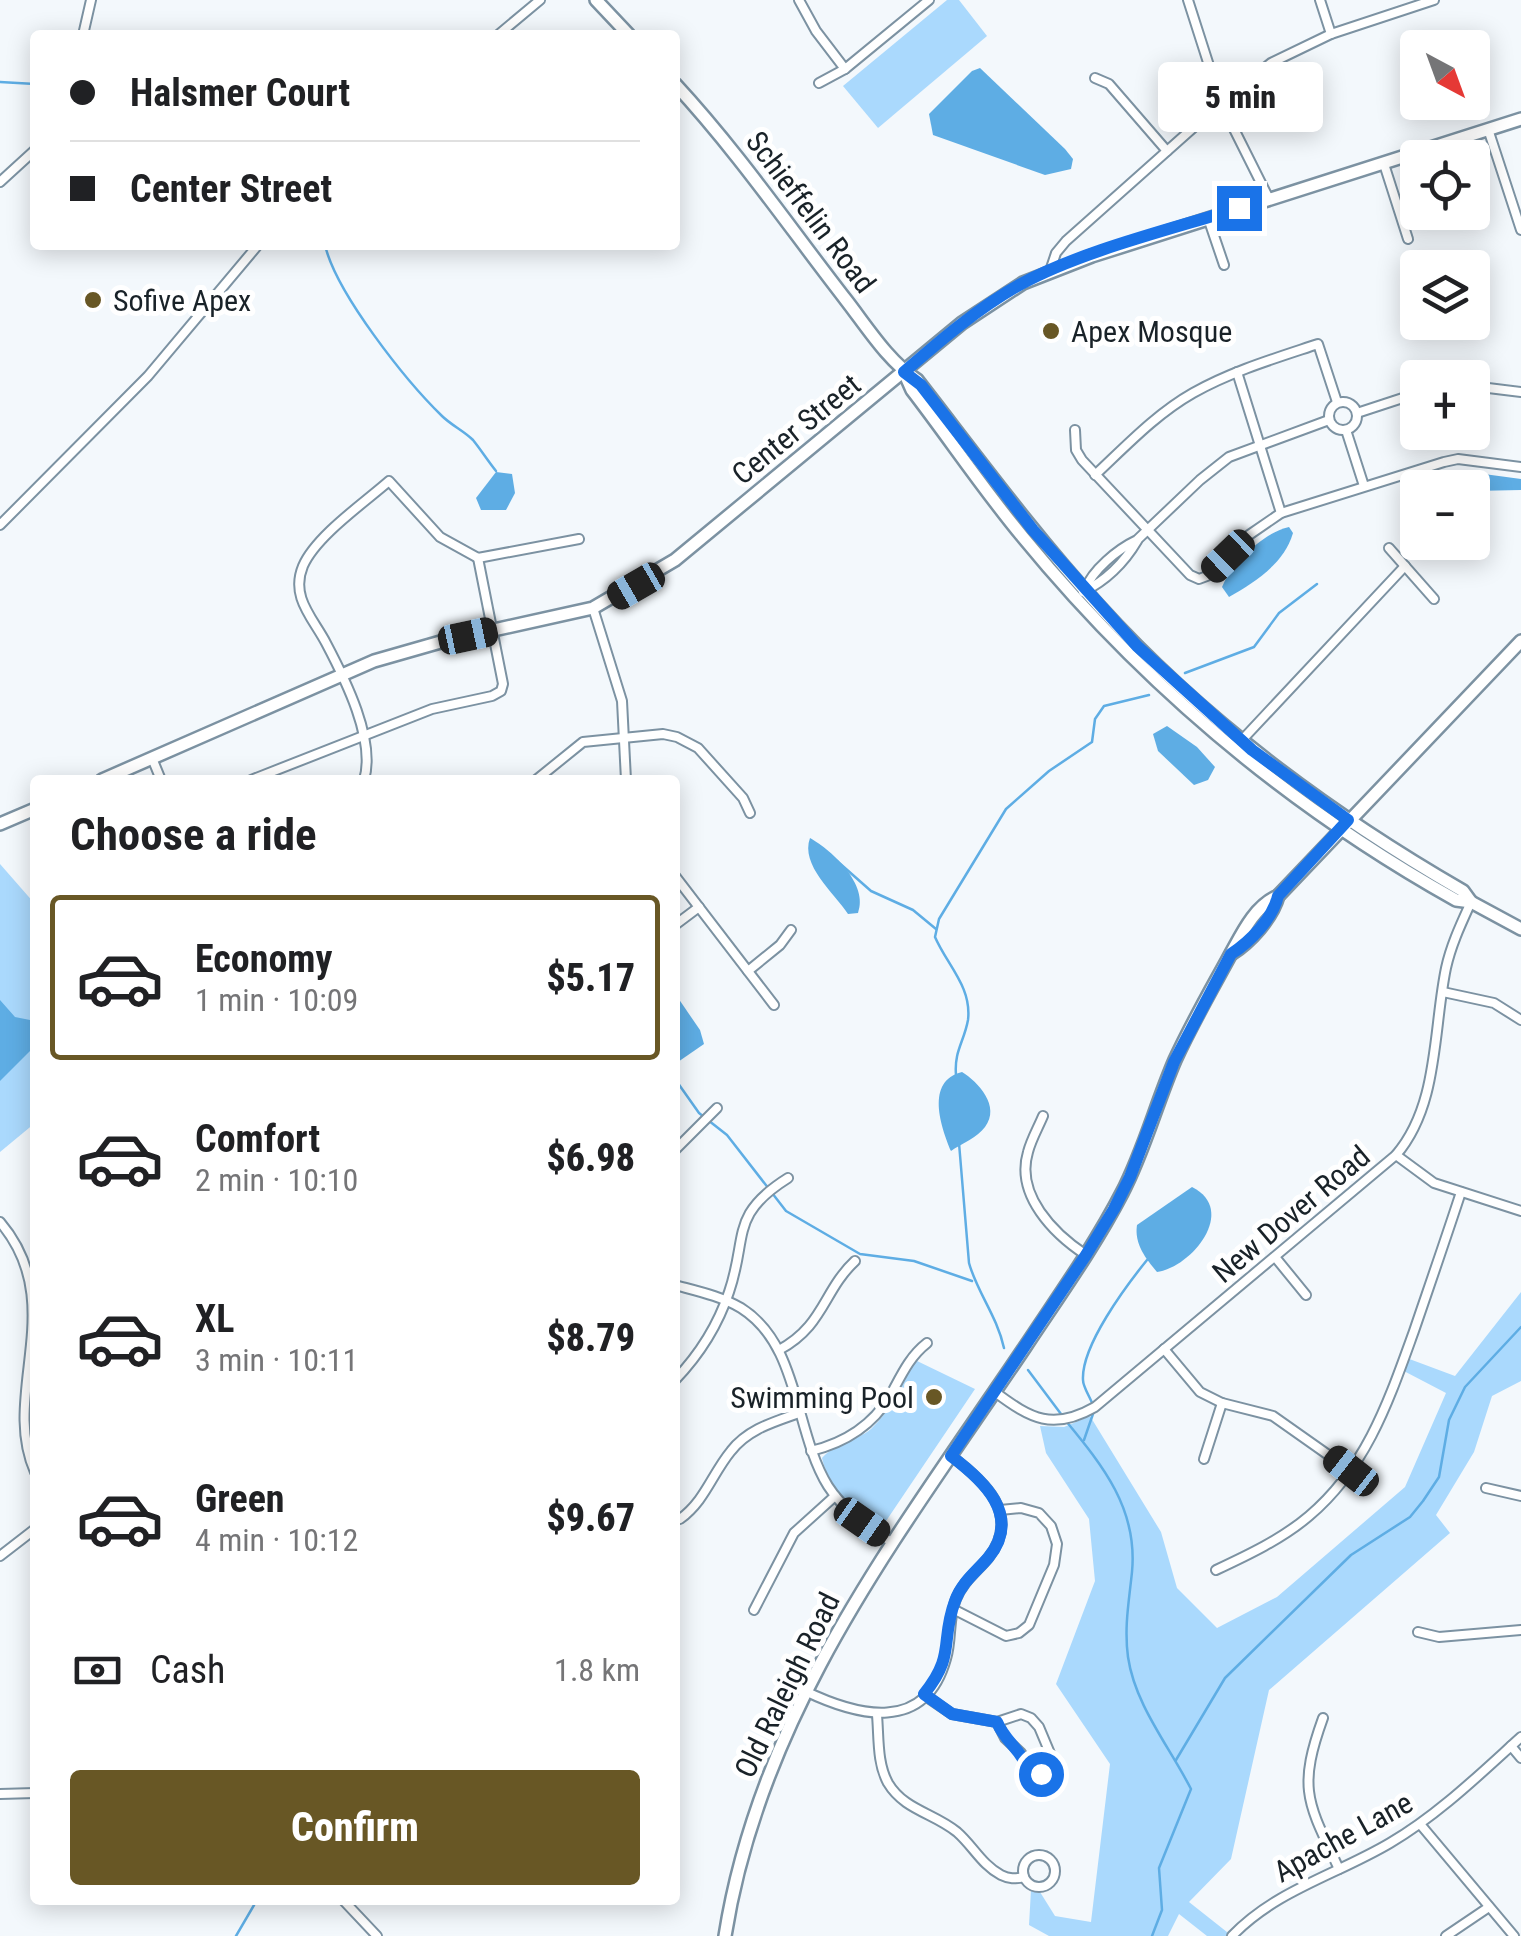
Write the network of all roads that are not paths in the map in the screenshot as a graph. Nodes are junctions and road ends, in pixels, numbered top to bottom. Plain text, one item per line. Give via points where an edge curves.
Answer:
1 (91, 0) edge
2 (540, 0) edge
3 (596, 0) edge
4 (799, 0) edge
5 (929, 0) edge
6 (1188, 0) edge
7 (1320, 0) edge
8 (1434, 0) edge
9 (84, 30) edge
10 (504, 30) edge
11 (624, 30) edge
12 (1331, 34) junction
13 (845, 69) junction
14 (1095, 78) dead end
15 (819, 83) dead end
16 (680, 90) edge
17 (1221, 103) junction
18 (1521, 118) edge
19 (1488, 129) junction
20 (1167, 151) junction
21 (30, 155) edge
22 (1384, 164) junction
23 (0, 182) edge
24 (1270, 199) junction
25 (1208, 218) junction
26 (1521, 230) edge
27 (1408, 239) dead end
28 (254, 250) edge
29 (1224, 265) dead end
30 (1050, 270) junction
31 (904, 372) junction
32 (1237, 372) junction
33 (1490, 388) edge
34 (1521, 392) edge
35 (1400, 399) edge
36 (1337, 402) junction
37 (1357, 413) junction
38 (1329, 420) junction
39 (1075, 430) dead end
40 (1346, 430) junction
41 (1259, 444) junction
42 (1521, 466) edge
43 (1095, 474) junction
44 (1364, 486) junction
45 (1281, 513) junction
46 (0, 525) edge
47 (1148, 530) junction
48 (579, 539) dead end
49 (1389, 548) dead end
50 (478, 558) junction
51 (1405, 566) junction
52 (1080, 594) junction
53 (1434, 599) dead end
54 (593, 608) junction
55 (492, 631) junction
56 (1521, 641) edge
57 (340, 674) junction
58 (626, 736) junction
59 (365, 738) junction
60 (1242, 740) junction
61 (152, 758) junction
62 (113, 775) edge
63 (159, 775) edge
64 (262, 775) edge
65 (365, 775) edge
66 (542, 775) edge
67 (626, 775) edge
68 (30, 811) edge
69 (750, 813) dead end
70 (0, 824) edge
71 (1343, 825) junction
72 (680, 882) edge
73 (1471, 902) junction
74 (699, 907) junction
75 (680, 922) edge
76 (1521, 929) edge
77 (791, 930) dead end
78 (748, 971) junction
79 (1442, 992) junction
80 (774, 1005) dead end
81 (1521, 1020) edge
82 (717, 1108) dead end
83 (1044, 1116) dead end
84 (680, 1145) edge
85 (1396, 1156) junction
86 (788, 1178) dead end
87 (1462, 1192) junction
88 (1521, 1211) edge
89 (0, 1222) edge
90 (1086, 1255) junction
91 (1276, 1256) junction
92 (855, 1261) dead end
93 (680, 1286) edge
94 (1306, 1295) dead end
95 (725, 1300) junction
96 (927, 1343) dead end
97 (1164, 1349) junction
98 (779, 1350) junction
99 (680, 1374) edge
100 (16, 1382) dead end
101 (995, 1392) junction
102 (1222, 1403) junction
103 (799, 1414) junction
104 (13, 1425) dead end
105 (811, 1451) junction
106 (951, 1456) junction
107 (1204, 1458) dead end
108 (30, 1464) edge
109 (1351, 1471) junction
110 (1486, 1488) dead end
111 (835, 1496) junction
112 (1521, 1496) edge
113 (1000, 1510) junction
114 (680, 1519) dead end
115 (30, 1533) edge
116 (891, 1542) junction
117 (0, 1556) edge
118 (1216, 1570) dead end
119 (952, 1609) junction
120 (754, 1610) dead end
121 (1521, 1630) edge
122 (1418, 1632) dead end
123 (806, 1691) junction
124 (924, 1694) junction
125 (877, 1715) junction
126 (1323, 1718) dead end
127 (997, 1722) junction
128 (1521, 1737) edge
129 (1511, 1746) junction
130 (1521, 1758) edge
131 (30, 1793) edge
132 (0, 1794) edge
133 (1420, 1824) junction
134 (1338, 1870) junction
135 (1024, 1878) junction
136 (348, 1905) edge
137 (1489, 1907) junction
138 (377, 1936) edge
139 (725, 1936) edge
140 (1232, 1936) edge
141 (1446, 1936) edge
142 (1514, 1936) edge

1 - 9 street
2 - 10 street
3 - 11 main road
4 - 13 street
5 - 13 street
6 - 17 street
7 - 12 street
8 - 12 street
12 - 17 street via 1280,58
13 - 15 street
14 - 20 street via 1109,84
16 - 31 main road, Schieffelin Road
17 - 20 street
17 - 24 street
18 - 19 main road, Center Street
19 - 22 main road, Center Street
19 - 26 street
20 - 30 street via 1066,241
21 - 23 street
22 - 24 main road, Center Street
22 - 27 street
24 - 25 main road, Center Street
25 - 29 street
25 - 30 main road, Center Street
28 - 46 street via 148,376
30 - 31 main road, Center Street via 988,304
31 - 52 main road, Schieffelin Road via 990,496
31 - 54 main road, Center Street via 674,560
32 - 36 street via 1318,344
32 - 41 street
32 - 43 street via 1176,404
33 - 34 street
35 - 37 street
36 - 37 street via 1350,403
36 - 38 street
37 - 40 street
38 - 40 street
38 - 41 street
39 - 43 street via 1076,450
40 - 44 street
41 - 45 street
41 - 47 street via 1216,467
42 - 44 street via 1458,459
43 - 47 street
44 - 45 street
45 - 47 street via 1199,579
47 - 52 street
48 - 50 street
49 - 51 street
50 - 55 street
50 - 57 street via 440,538 389,481 312,550 300,576 303,606
51 - 53 street
51 - 60 street
52 - 60 main road
52 - 71 main road via 1130,656 1199,721
54 - 55 main road, Center Street
54 - 58 street via 618,684
55 - 57 main road, Center Street
55 - 59 street via 501,691 432,709
56 - 71 main road, Old Raleigh Road
57 - 59 street
57 - 61 main road, Center Street
58 - 66 street via 583,742
58 - 67 street
58 - 69 street via 662,734 689,742
59 - 64 street
59 - 65 street
60 - 71 main road
61 - 62 main road, Center Street
61 - 63 street
68 - 70 main road
71 - 73 main road via 1462,890
71 - 90 main road, Old Raleigh Road via 1231,954 1174,1062 1130,1177
72 - 74 street
73 - 76 main road
73 - 79 street, New Dover Road
74 - 75 street
74 - 78 street
77 - 78 street
78 - 80 street
79 - 81 street via 1494,1004
79 - 85 street, New Dover Road via 1426,1093 1416,1126
82 - 84 street
83 - 90 street via 1028,1151 1030,1192 1054,1229
85 - 87 street via 1434,1183
85 - 91 street, New Dover Road
86 - 95 street via 746,1218
87 - 88 street
87 - 109 street via 1382,1418
89 - 100 street via 18,1248 28,1284
90 - 101 main road, Old Raleigh Road
91 - 94 street
91 - 97 street, New Dover Road
92 - 98 street via 812,1325
93 - 95 street
95 - 98 street via 759,1323
95 - 99 street via 700,1351
96 - 105 street via 866,1426
97 - 101 street, New Dover Road via 1072,1418 1038,1419
97 - 102 street via 1200,1392
98 - 103 street
101 - 106 main road, Old Raleigh Road
102 - 107 street
102 - 109 street via 1273,1416
103 - 105 street
103 - 114 street via 738,1443 697,1507
104 - 108 street
105 - 111 street
106 - 113 street via 987,1485
106 - 116 main road, Old Raleigh Road
109 - 118 street via 1298,1526
110 - 112 street
111 - 116 street
111 - 120 street via 794,1534
113 - 119 street via 994,1549
113 - 119 street via 1034,1510 1056,1538 1054,1565 1032,1619 1018,1633 1000,1635
115 - 117 street
116 - 123 main road, Old Raleigh Road
119 - 124 street via 946,1658
121 - 122 street via 1439,1637
123 - 125 street
123 - 139 main road, Old Raleigh Road via 748,1829
124 - 125 street
124 - 127 street via 952,1714
125 - 135 street via 880,1762 893,1791 954,1830 1000,1874
126 - 134 street via 1306,1783
127 - 127 street via 1031,1772 1050,1768 1052,1758 1032,1718 1020,1714
128 - 129 street, Apache Lane
129 - 130 street
129 - 133 street, Apache Lane
131 - 132 street
133 - 134 street, Apache Lane
133 - 137 street
134 - 140 street, Apache Lane via 1264,1906
135 - 135 street via 1044,1887 1054,1866 1048,1857 1033,1856 1023,1867
136 - 138 street
137 - 141 street
137 - 142 street

